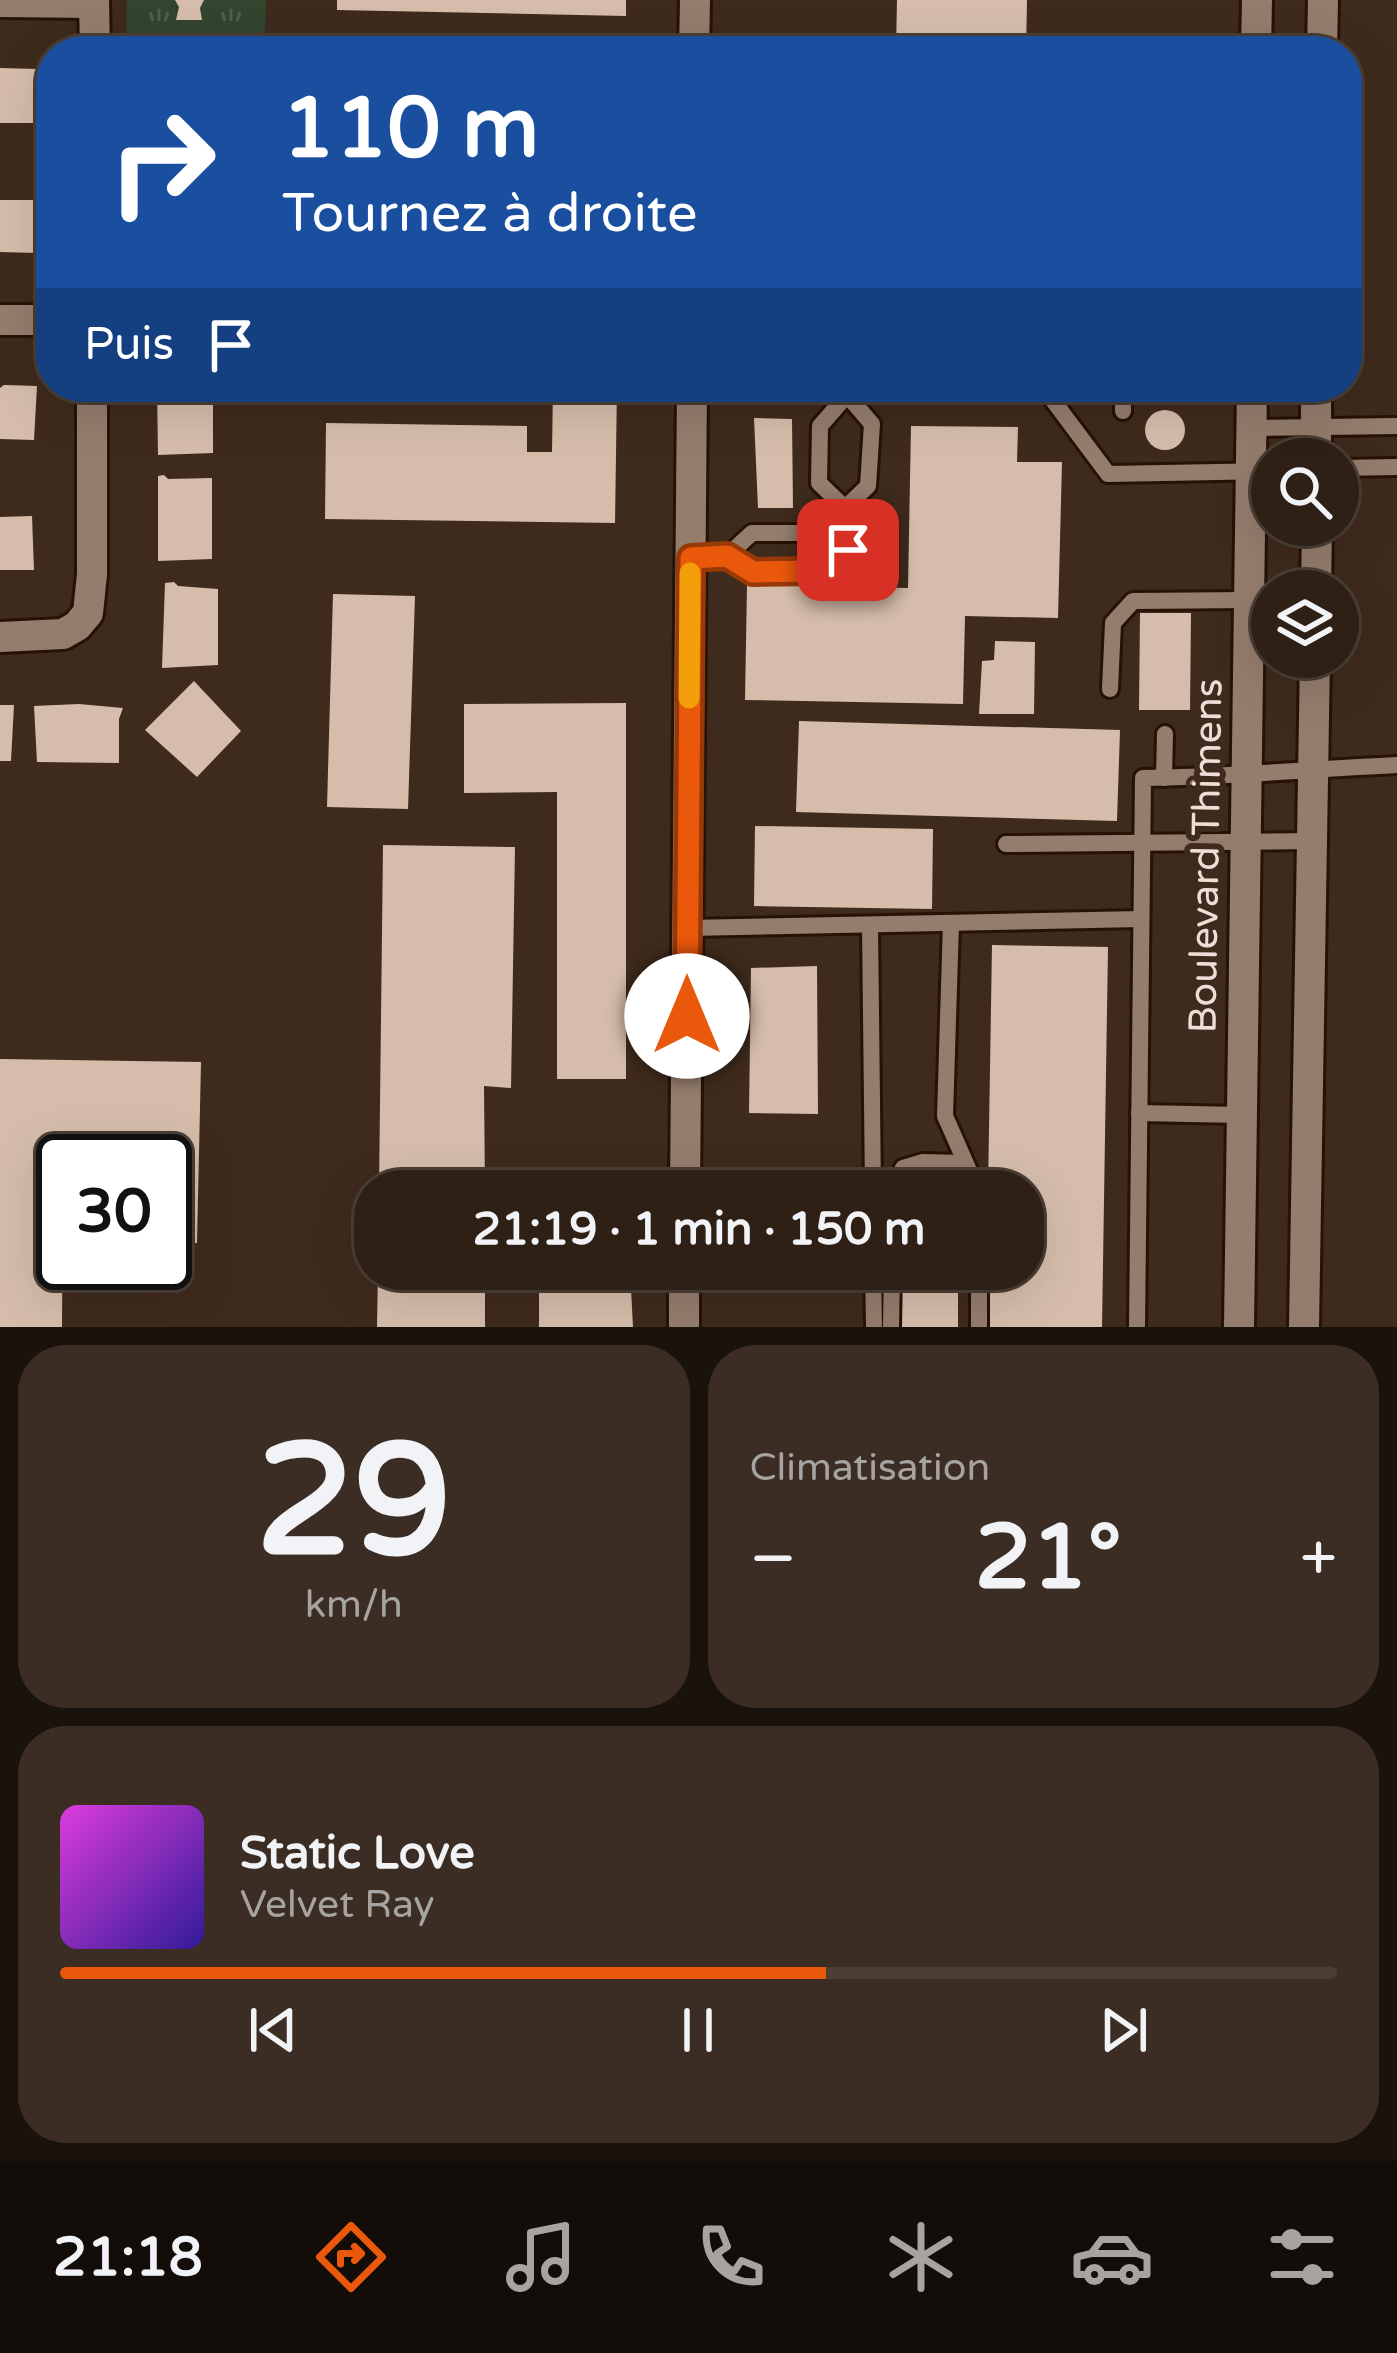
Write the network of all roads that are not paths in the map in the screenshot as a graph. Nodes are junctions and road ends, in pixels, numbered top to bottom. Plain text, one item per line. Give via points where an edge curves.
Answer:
1 (695, 0) edge
2 (1257, 0) edge
3 (1323, 0) edge
4 (0, 2) edge
5 (94, 2) edge
6 (94, 36) edge
7 (694, 36) edge
8 (1256, 36) edge
9 (1322, 36) edge
10 (0, 320) edge
11 (36, 320) edge
12 (92, 402) edge
13 (692, 402) edge
14 (839, 402) edge
15 (856, 402) edge
16 (1054, 402) edge
17 (1123, 402) edge
18 (1252, 402) edge
19 (1316, 402) edge
20 (1123, 411) dead end
21 (1397, 426) edge
22 (1316, 427) junction
23 (1252, 428) junction
24 (1254, 438) edge
25 (1316, 438) edge
26 (1397, 467) edge
27 (1359, 468) edge
28 (1251, 471) edge
29 (845, 508) junction
30 (1254, 546) edge
31 (844, 551) junction
32 (727, 556) junction
33 (691, 558) junction
34 (1248, 600) junction
35 (0, 638) edge
36 (1315, 678) edge
37 (1110, 689) dead end
38 (1165, 734) dead end
39 (1397, 765) edge
40 (1314, 771) junction
41 (1246, 772) junction
42 (1164, 778) junction
43 (1313, 841) junction
44 (1142, 842) junction
45 (1245, 842) junction
46 (1006, 844) dead end
47 (1141, 920) junction
48 (950, 923) junction
49 (870, 925) junction
50 (687, 928) junction
51 (1139, 1113) junction
52 (1241, 1115) junction
53 (963, 1163) junction
54 (685, 1170) edge
55 (873, 1170) edge
56 (902, 1170) edge
57 (967, 1170) edge
58 (684, 1290) edge
59 (873, 1290) edge
60 (892, 1290) edge
61 (979, 1290) edge
62 (684, 1327) edge
63 (874, 1327) edge
64 (891, 1327) edge
65 (980, 1327) edge
66 (1137, 1327) edge
67 (1239, 1327) edge
68 (1304, 1327) edge

1 - 7 street
2 - 8 street
3 - 9 street
4 - 5 street
5 - 6 street
10 - 11 street
12 - 35 street via 88,613 63,634
13 - 33 street
14 - 29 lane via 820,426 819,483
15 - 29 lane via 872,424 868,486
16 - 28 lane via 1108,474
17 - 20 lane
18 - 23 street, Boulevard Thimens
19 - 22 street
21 - 22 lane
22 - 23 lane
22 - 25 street
23 - 24 street, Boulevard Thimens
26 - 27 lane
29 - 31 lane
30 - 34 street, Boulevard Thimens
31 - 32 lane via 817,571 753,572
31 - 32 lane via 818,533 752,533
32 - 33 lane
33 - 50 street
34 - 37 lane via 1132,601 1113,623
34 - 41 street, Boulevard Thimens
36 - 40 street
38 - 42 lane
39 - 40 lane
40 - 41 lane
40 - 43 street
41 - 42 lane
41 - 45 street, Boulevard Thimens
42 - 44 lane via 1144,778
43 - 45 lane
43 - 68 street
44 - 45 lane
44 - 46 lane
44 - 47 lane
45 - 52 street, Boulevard Thimens
47 - 48 lane
47 - 51 lane
48 - 49 lane
48 - 53 lane via 945,1116
49 - 50 lane
49 - 55 lane
50 - 54 street
51 - 52 lane
51 - 66 lane
52 - 67 street, Boulevard Thimens
53 - 56 lane
53 - 57 lane
58 - 62 street
59 - 63 lane
60 - 64 lane
61 - 65 lane

